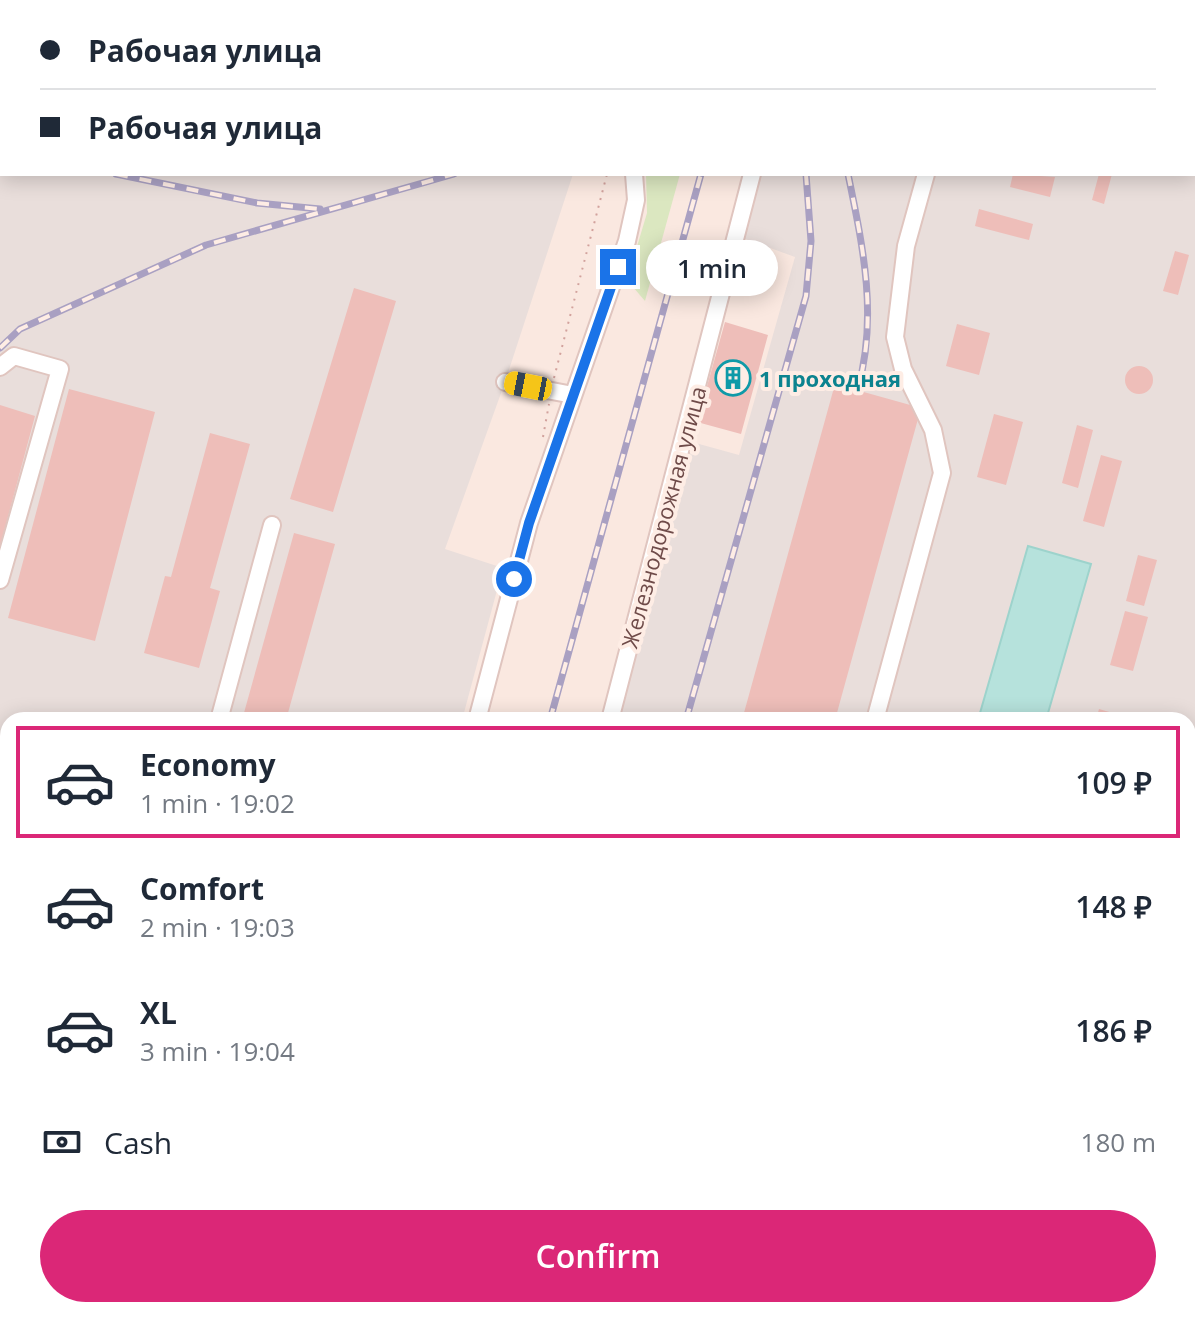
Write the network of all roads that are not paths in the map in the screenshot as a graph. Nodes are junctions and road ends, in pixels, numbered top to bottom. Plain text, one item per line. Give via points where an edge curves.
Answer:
1 (634, 176) edge
2 (751, 176) edge
3 (925, 176) edge
4 (0, 367) edge
5 (505, 382) dead end
6 (573, 395) junction
7 (272, 525) dead end
8 (0, 580) edge
9 (221, 712) edge
10 (479, 712) edge
11 (612, 712) edge
12 (877, 712) edge

1 - 6 street via 636,200 627,241
2 - 11 street, Железнодорожная улица
3 - 12 street via 906,246 895,337 903,369 933,430 942,473
4 - 8 street via 14,356 60,369
5 - 6 street
6 - 10 street via 529,523
7 - 9 street

